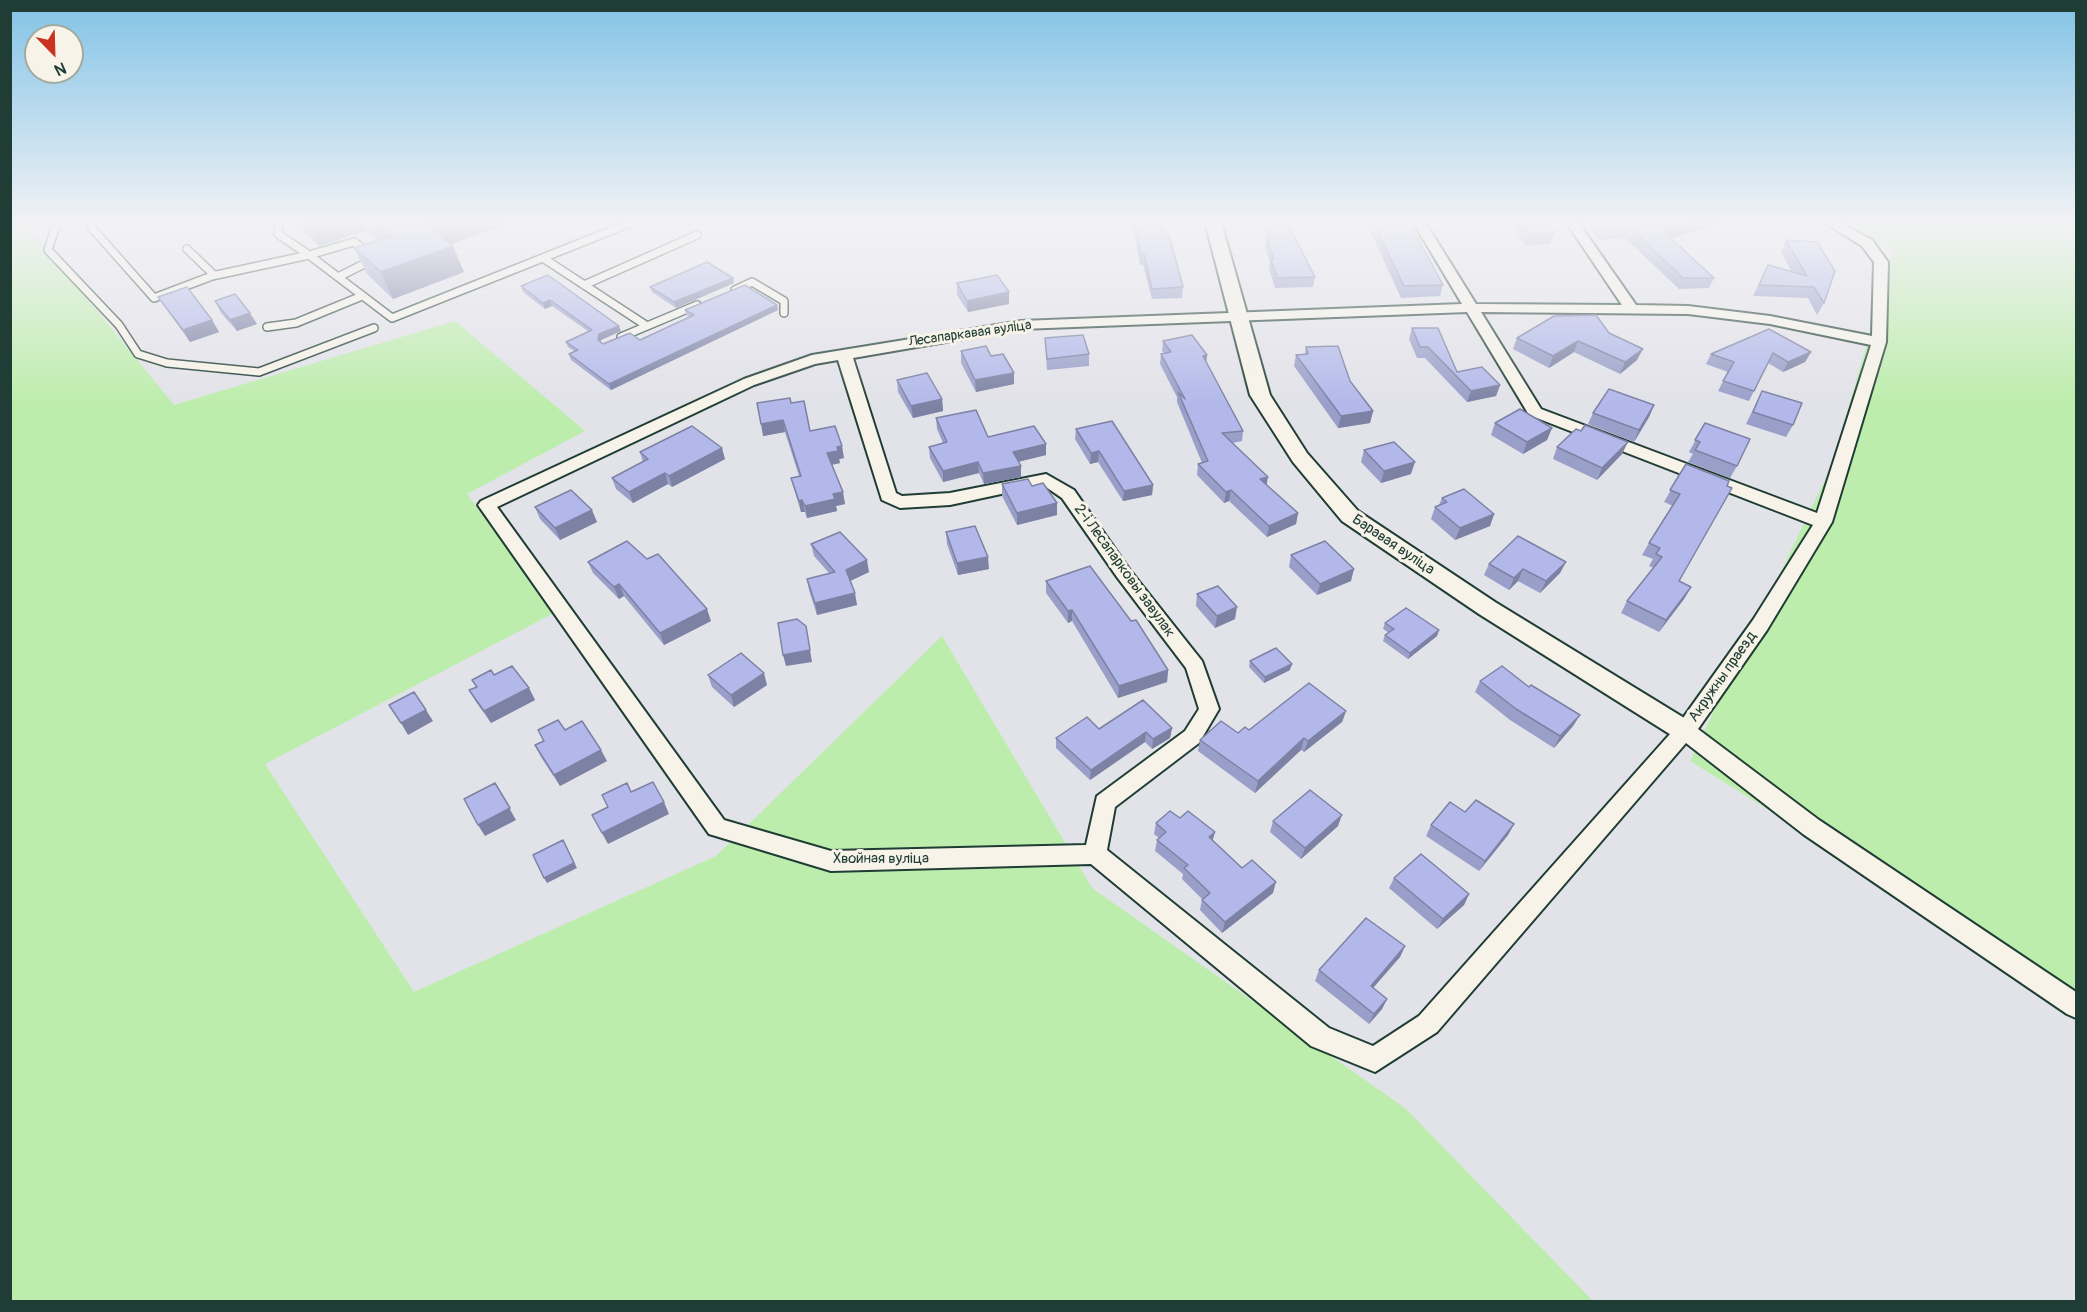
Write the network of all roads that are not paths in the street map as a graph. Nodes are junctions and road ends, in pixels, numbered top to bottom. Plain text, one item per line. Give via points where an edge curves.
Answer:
1 (79, 283) edge
2 (141, 283) edge
3 (193, 283) edge
4 (346, 283) edge
5 (480, 283) edge
6 (581, 283) edge
7 (588, 283) edge
8 (749, 283) edge
9 (754, 283) edge
10 (1230, 283) edge
11 (1457, 283) edge
12 (1614, 283) edge
13 (1880, 283) edge
14 (584, 285) junction
15 (731, 291) edge
16 (362, 296) junction
17 (710, 300) edge
18 (1473, 308) junction
19 (1632, 310) junction
20 (784, 313) dead end
21 (1239, 317) junction
22 (647, 326) junction
23 (267, 327) dead end
24 (374, 328) dead end
25 (616, 340) edge
26 (1879, 342) junction
27 (844, 354) junction
28 (487, 506) joint
29 (1823, 522) junction
30 (1685, 731) junction
31 (1095, 854) junction
32 (2076, 1006) edge

1 - 24 lane via 119,325 138,354 167,363 258,372
2 - 3 lane via 154,298
4 - 16 lane
5 - 16 lane via 392,318
6 - 14 lane
7 - 14 lane
8 - 15 lane
9 - 20 lane via 784,301
10 - 21 street, Баравая вуліца
11 - 18 street
12 - 19 street
13 - 26 street, Акружны праезд
14 - 22 lane
16 - 23 lane via 296,323
17 - 22 lane
18 - 19 street, Лесапаркавая вуліца
18 - 21 street, Лесапаркавая вуліца
18 - 29 street via 1535,412
19 - 26 street, Лесапаркавая вуліца via 1688,310 1770,320
21 - 27 street, Лесапаркавая вуліца via 1021,325
21 - 30 street, Баравая вуліца via 1260,395 1300,457 1350,516 1487,608
22 - 25 lane
26 - 29 street, Акружны праезд
27 - 28 street, Лесапаркавая вуліца via 812,360 749,382
27 - 31 street, 2-і Лесапарковы завулак via 888,496 900,502 950,499 1046,479 1068,494 1195,666 1209,709 1192,737 1105,802
28 - 31 street, Хвойная вуліца via 717,827 831,861
29 - 30 street, Акружны праезд via 1760,625
30 - 31 street, Акружны праезд via 1428,1024 1375,1059 1320,1037
30 - 32 street via 1811,827

